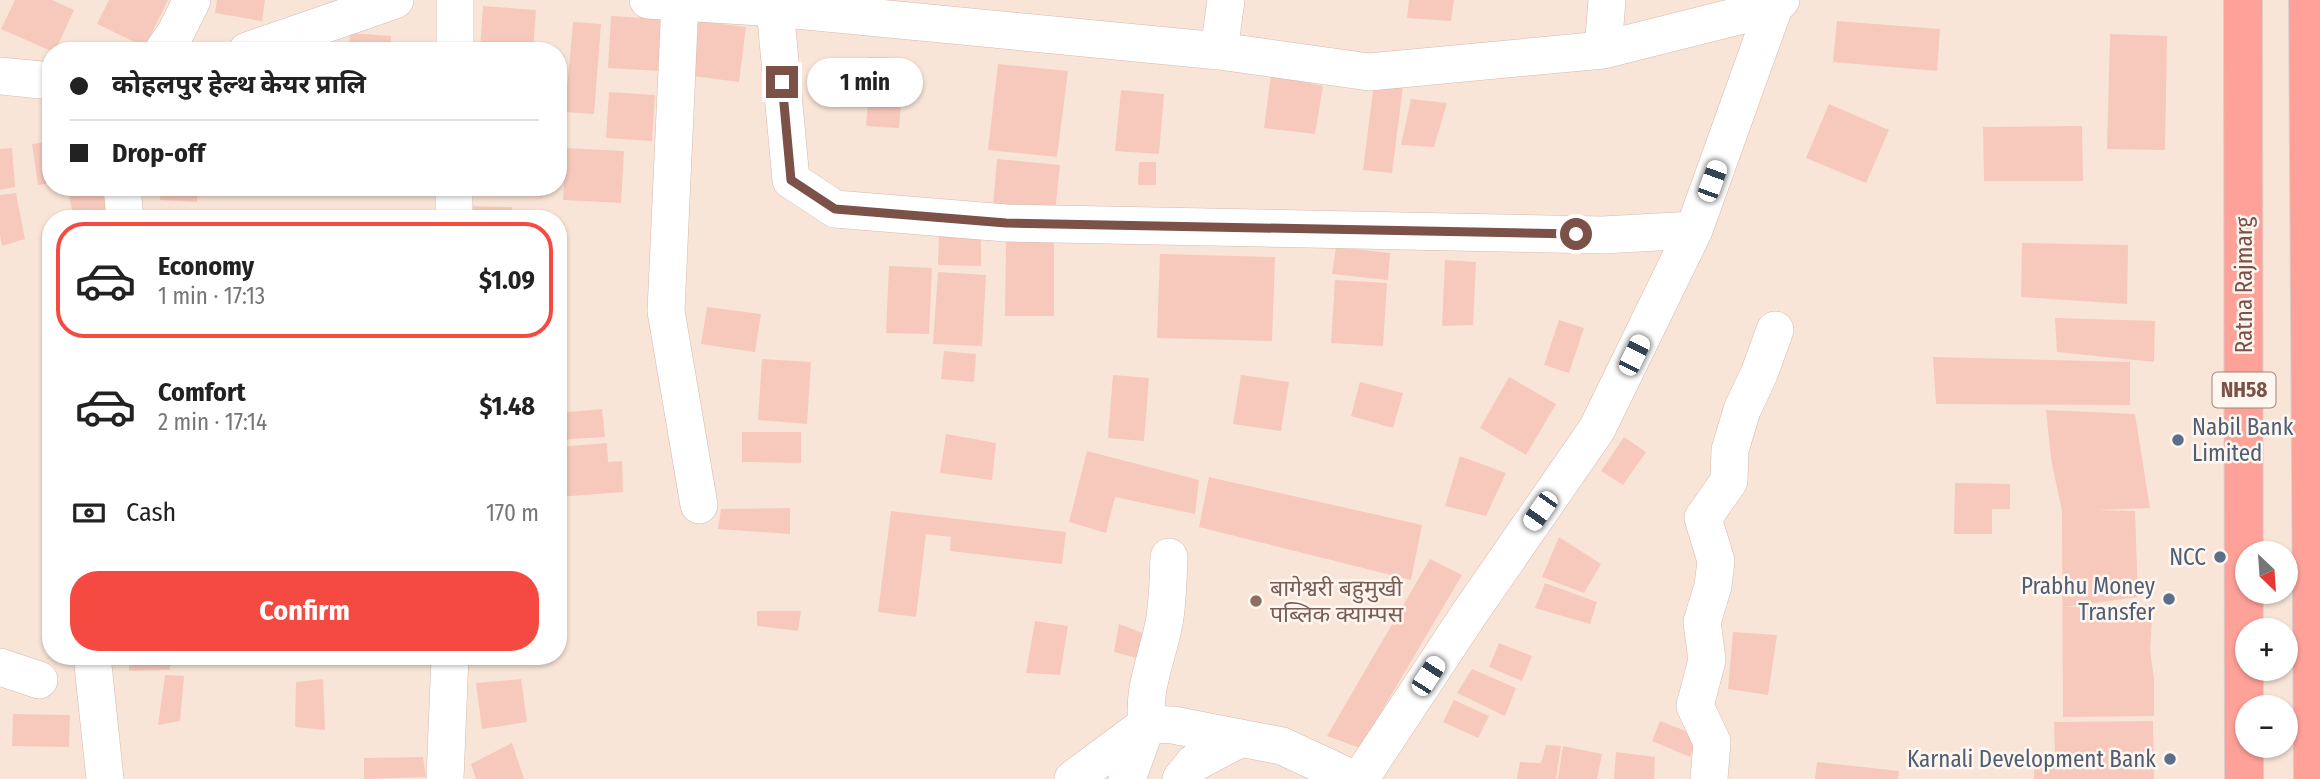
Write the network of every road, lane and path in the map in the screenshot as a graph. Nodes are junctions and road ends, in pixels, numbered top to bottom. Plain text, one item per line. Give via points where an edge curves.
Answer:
1 (192, 0) edge
2 (395, 0) edge
3 (455, 0) edge
4 (1226, 0) edge
5 (1607, 0) edge
6 (2243, 0) edge
7 (2308, 0) edge
8 (664, 2) edge
9 (1777, 4) edge
10 (775, 8) junction
11 (169, 42) edge
12 (273, 42) edge
13 (455, 42) edge
14 (1604, 50) junction
15 (1219, 51) junction
16 (0, 76) edge
17 (42, 79) edge
18 (1694, 230) junction
19 (1775, 330) dead end
20 (699, 505) dead end
21 (1169, 557) dead end
22 (93, 665) edge
23 (450, 665) edge
24 (0, 667) edge
25 (39, 680) dead end
26 (1147, 724) junction
27 (1241, 738) junction
28 (105, 779) edge
29 (445, 779) edge
30 (1073, 779) edge
31 (1127, 779) edge
32 (1181, 779) edge
33 (1353, 779) edge
34 (1360, 779) edge
35 (1709, 779) edge
36 (2244, 779) edge
37 (2313, 779) edge

1 - 11 street
2 - 12 street
3 - 13 street
4 - 15 street
5 - 14 street
6 - 36 highway, Ratna Rajmarg / NH58
7 - 37 highway
8 - 10 street
8 - 20 street via 666,311
9 - 14 street
9 - 18 street
10 - 15 street
10 - 18 street via 791,180 835,209 1006,223 1603,234
14 - 15 street via 1369,72
16 - 17 street
18 - 34 street via 1597,429
19 - 35 street via 1742,410 1730,450 1728,481 1703,518 1716,561 1702,622 1707,660 1695,706 1712,742
21 - 26 street via 1165,621 1149,680
22 - 28 street
23 - 29 street
24 - 25 street
26 - 27 street
26 - 30 street
26 - 31 street
27 - 32 street via 1194,762
27 - 33 street via 1282,746

